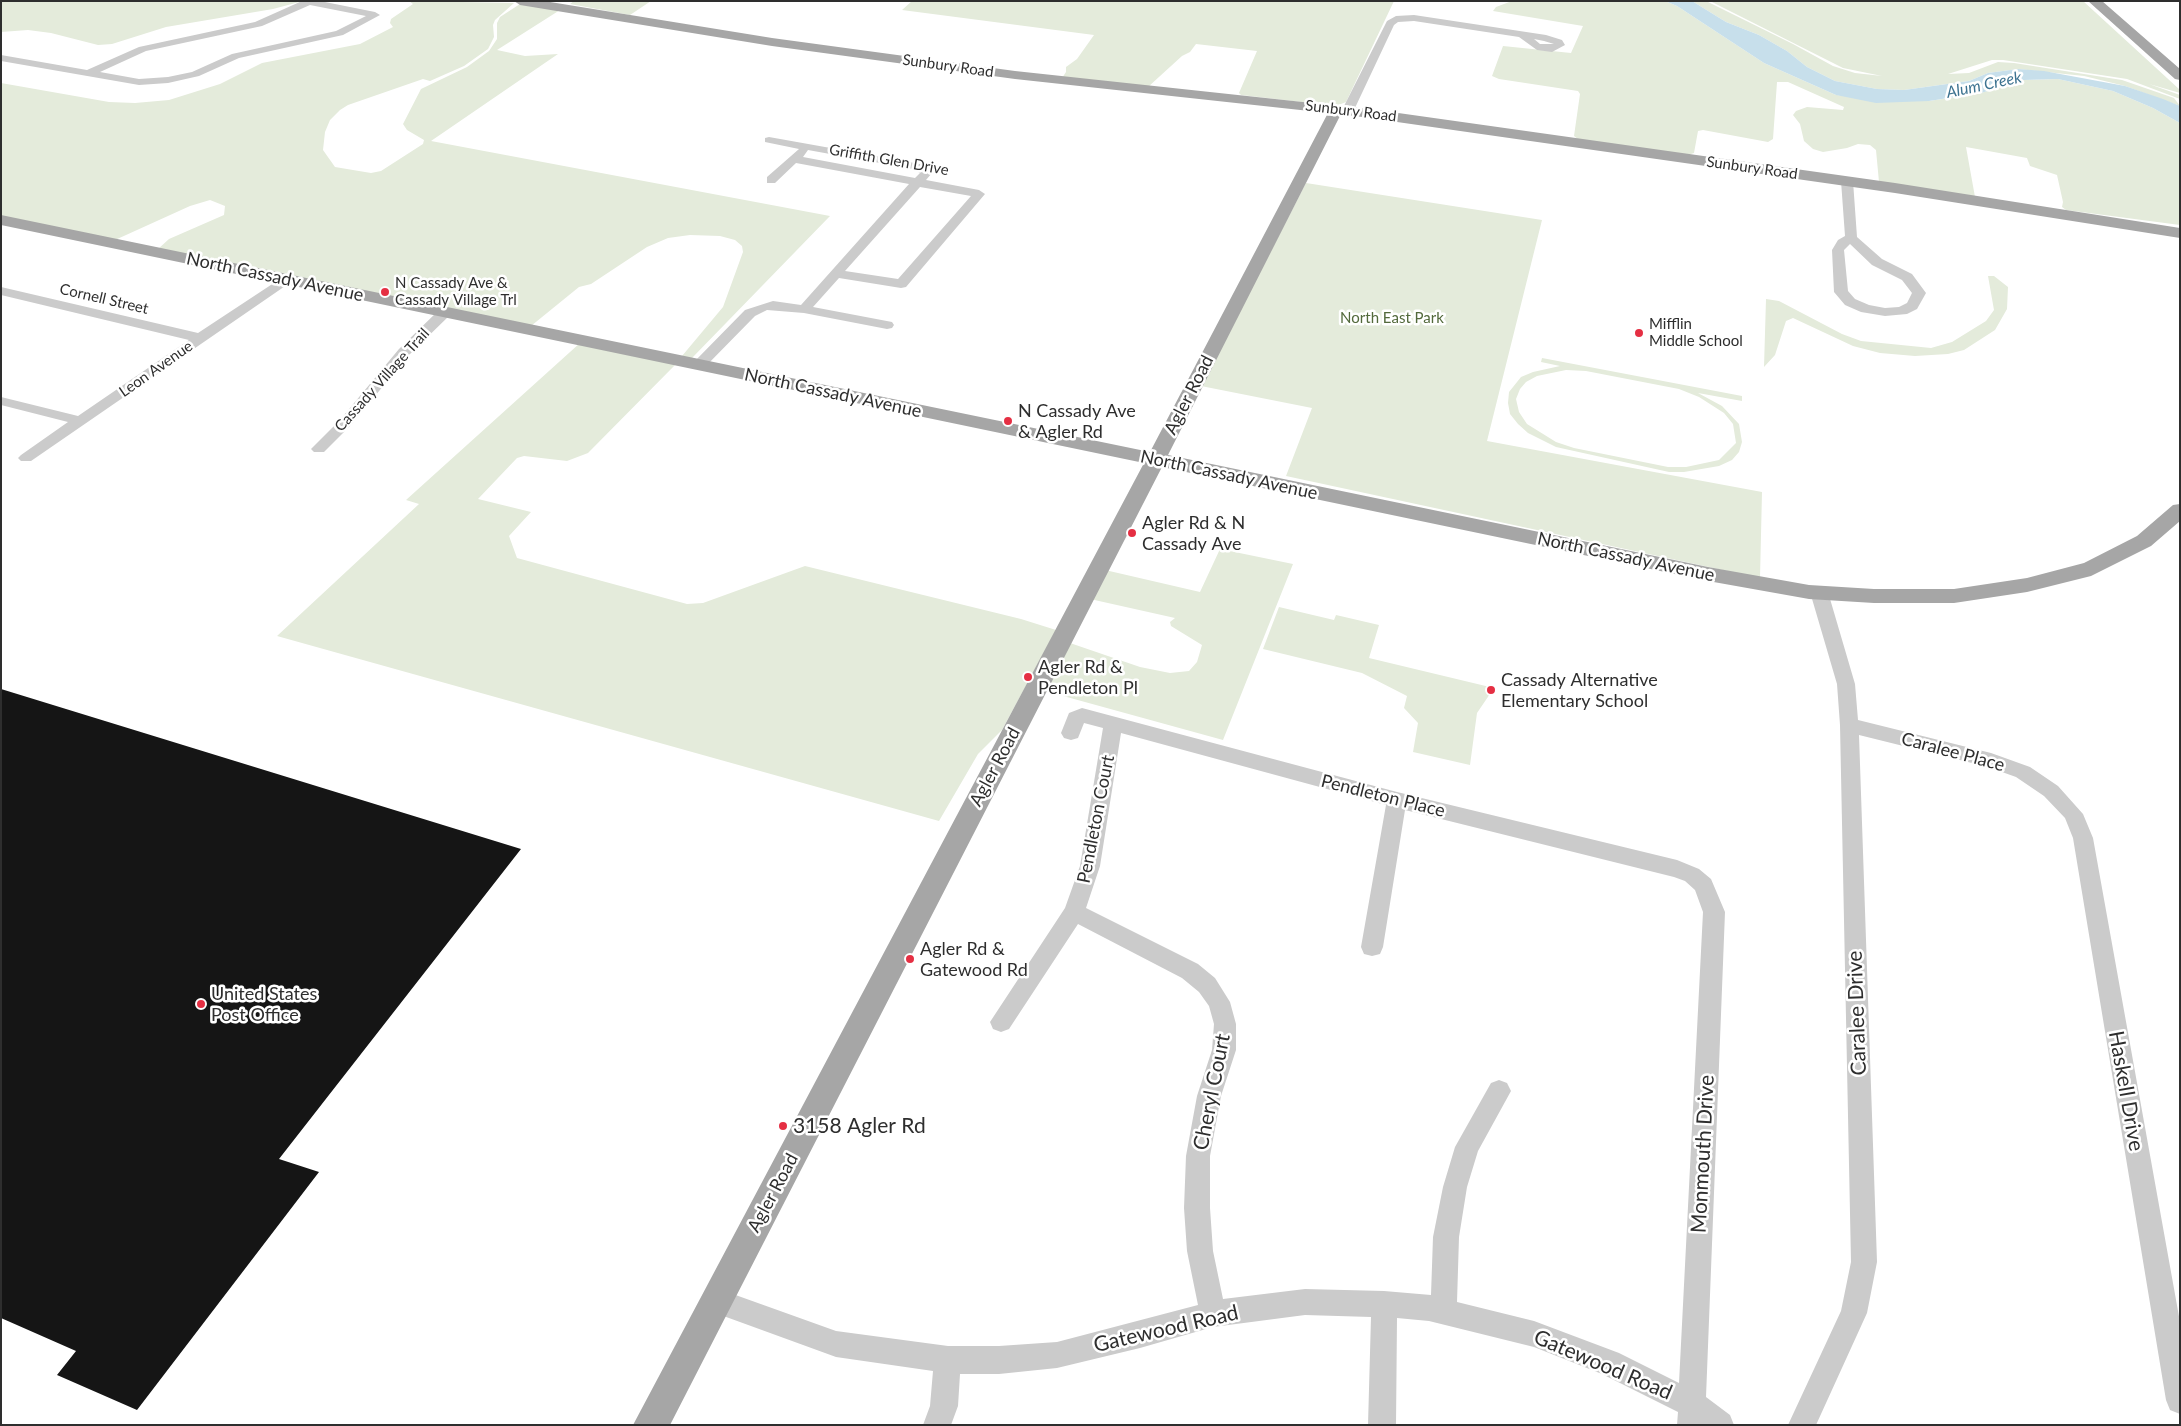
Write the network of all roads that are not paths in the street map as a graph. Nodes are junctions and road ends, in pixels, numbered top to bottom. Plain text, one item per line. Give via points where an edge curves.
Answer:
1 (520, 1) edge
2 (2094, 1) edge
3 (310, 2) edge
4 (1522, 34) dead end
5 (1, 58) edge
6 (89, 73) junction
7 (2180, 76) edge
8 (1342, 110) junction
9 (769, 140) dead end
10 (807, 146) junction
11 (793, 159) junction
12 (771, 180) dead end
13 (921, 181) junction
14 (1847, 181) junction
15 (979, 194) joint
16 (1, 220) edge
17 (2180, 233) edge
18 (1851, 238) junction
19 (836, 273) junction
20 (286, 279) junction
21 (1, 291) edge
22 (804, 309) junction
23 (445, 312) junction
24 (887, 325) dead end
25 (200, 338) junction
26 (699, 365) junction
27 (1, 401) edge
28 (81, 421) junction
29 (319, 449) dead end
30 (26, 458) dead end
31 (1156, 459) junction
32 (2180, 510) edge
33 (1819, 592) junction
34 (1113, 724) junction
35 (1849, 725) junction
36 (1071, 733) dead end
37 (2051, 791) joint
38 (1397, 800) junction
39 (1704, 885) joint
40 (1074, 912) junction
41 (1372, 948) dead end
42 (1001, 1022) dead end
43 (1499, 1091) dead end
44 (716, 1301) junction
45 (1384, 1304) junction
46 (1444, 1311) junction
47 (1213, 1314) junction
48 (948, 1360) junction
49 (2180, 1400) edge
50 (1692, 1415) edge
51 (651, 1425) edge
52 (937, 1425) edge
53 (1382, 1425) edge
54 (1720, 1425) edge
55 (1802, 1425) edge

1 - 8 main road, Sunbury Road via 772,42 1012,75
2 - 7 main road
3 - 6 street via 258,24 143,49
3 - 6 street via 375,15 339,33 236,56 179,78 146,82
4 - 8 street via 1414,18 1396,19 1390,23
5 - 6 street
8 - 14 main road, Sunbury Road
8 - 31 main road, Agler Road
9 - 10 street
10 - 11 street
10 - 13 street via 916,166 926,173
11 - 12 street
11 - 13 street, Griffith Glen Drive
13 - 15 street, Griffith Glen Drive
13 - 19 street
14 - 17 main road, Sunbury Road
14 - 18 street
15 - 19 street via 901,284
16 - 20 main road, North Cassady Avenue
18 - 18 street via 1877,262 1907,277 1919,293 1912,306 1902,312 1866,309 1850,302 1841,292 1838,250
19 - 22 street
20 - 23 main road, North Cassady Avenue
20 - 25 street, Leon Avenue
21 - 25 street, Cornell Street
22 - 24 street
22 - 26 street via 773,305 750,313
23 - 26 main road, North Cassady Avenue
23 - 29 street, Cassady Village Trail via 404,352
25 - 28 street, Leon Avenue
26 - 31 main road, North Cassady Avenue
27 - 28 street
28 - 30 street, Leon Avenue
31 - 33 main road, North Cassady Avenue via 1708,574
31 - 44 main road, Agler Road
32 - 33 main road, North Cassady Avenue via 2144,541 2091,569 2027,585 1954,596
33 - 35 street, Caralee Drive via 1846,684
34 - 36 street, Pendleton Place via 1082,715 1076,718
34 - 38 street, Pendleton Place
34 - 40 street, Pendleton Court via 1090,866
35 - 37 street, Caralee Place via 1991,760 2023,772
35 - 55 street, Caralee Drive via 1864,1262 1854,1313
37 - 49 street, Haskell Drive via 2073,814 2083,838
38 - 39 street, Pendleton Place via 1677,869
38 - 41 street
39 - 50 street, Monmouth Drive via 1714,912
40 - 42 street, Pendleton Court
40 - 47 street, Cheryl Court via 1190,971 1219,1002 1225,1024 1224,1050 1208,1096 1198,1156 1200,1251
43 - 46 street via 1467,1147 1455,1187 1446,1238
44 - 48 street, Gatewood Road via 836,1344
44 - 51 main road, Agler Road
45 - 46 street, Gatewood Road
45 - 47 street, Gatewood Road via 1306,1302
45 - 53 street
46 - 50 street, Gatewood Road via 1534,1334 1609,1363
47 - 48 street, Gatewood Road via 1057,1355
48 - 52 street via 944,1406
50 - 54 street, Gatewood Road

